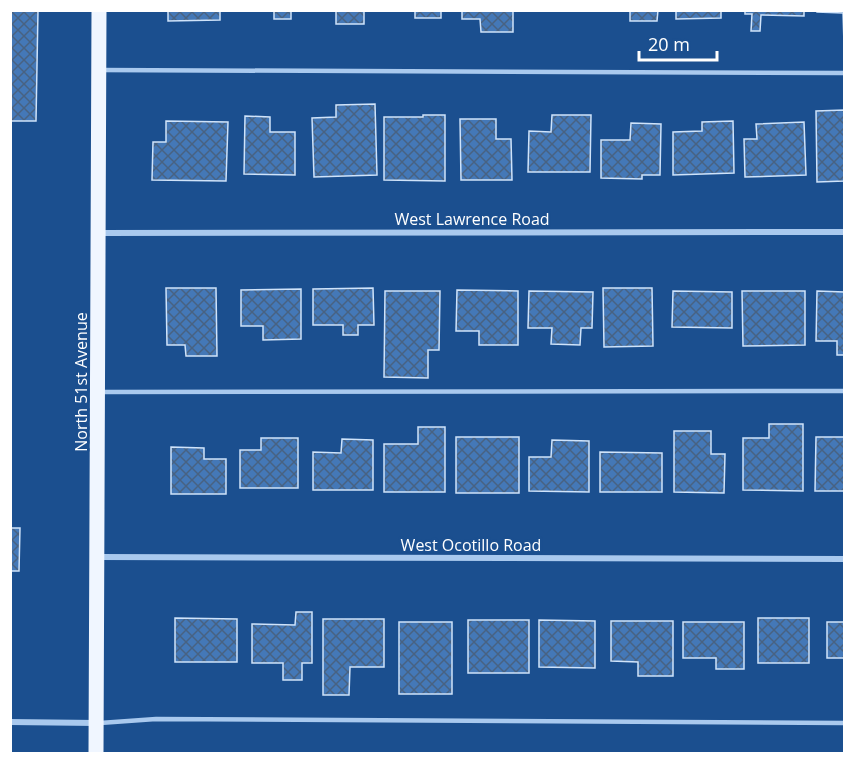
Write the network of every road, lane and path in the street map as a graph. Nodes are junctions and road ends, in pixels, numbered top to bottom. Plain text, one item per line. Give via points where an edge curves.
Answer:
1 (99, 10) edge
2 (99, 70) junction
3 (844, 73) edge
4 (844, 232) edge
5 (99, 233) junction
6 (844, 391) edge
7 (98, 392) junction
8 (98, 557) junction
9 (844, 559) edge
10 (10, 722) edge
11 (96, 723) junction
12 (844, 723) edge
13 (96, 753) edge

1 - 2 main road, North 51st Avenue
2 - 3 lane
2 - 5 main road, North 51st Avenue
4 - 5 street, West Lawrence Road
5 - 7 main road, North 51st Avenue
6 - 7 lane
7 - 8 main road, North 51st Avenue
8 - 9 street, West Ocotillo Road
8 - 11 main road, North 51st Avenue
10 - 11 street
11 - 12 lane via 156,719
11 - 13 main road, North 51st Avenue

